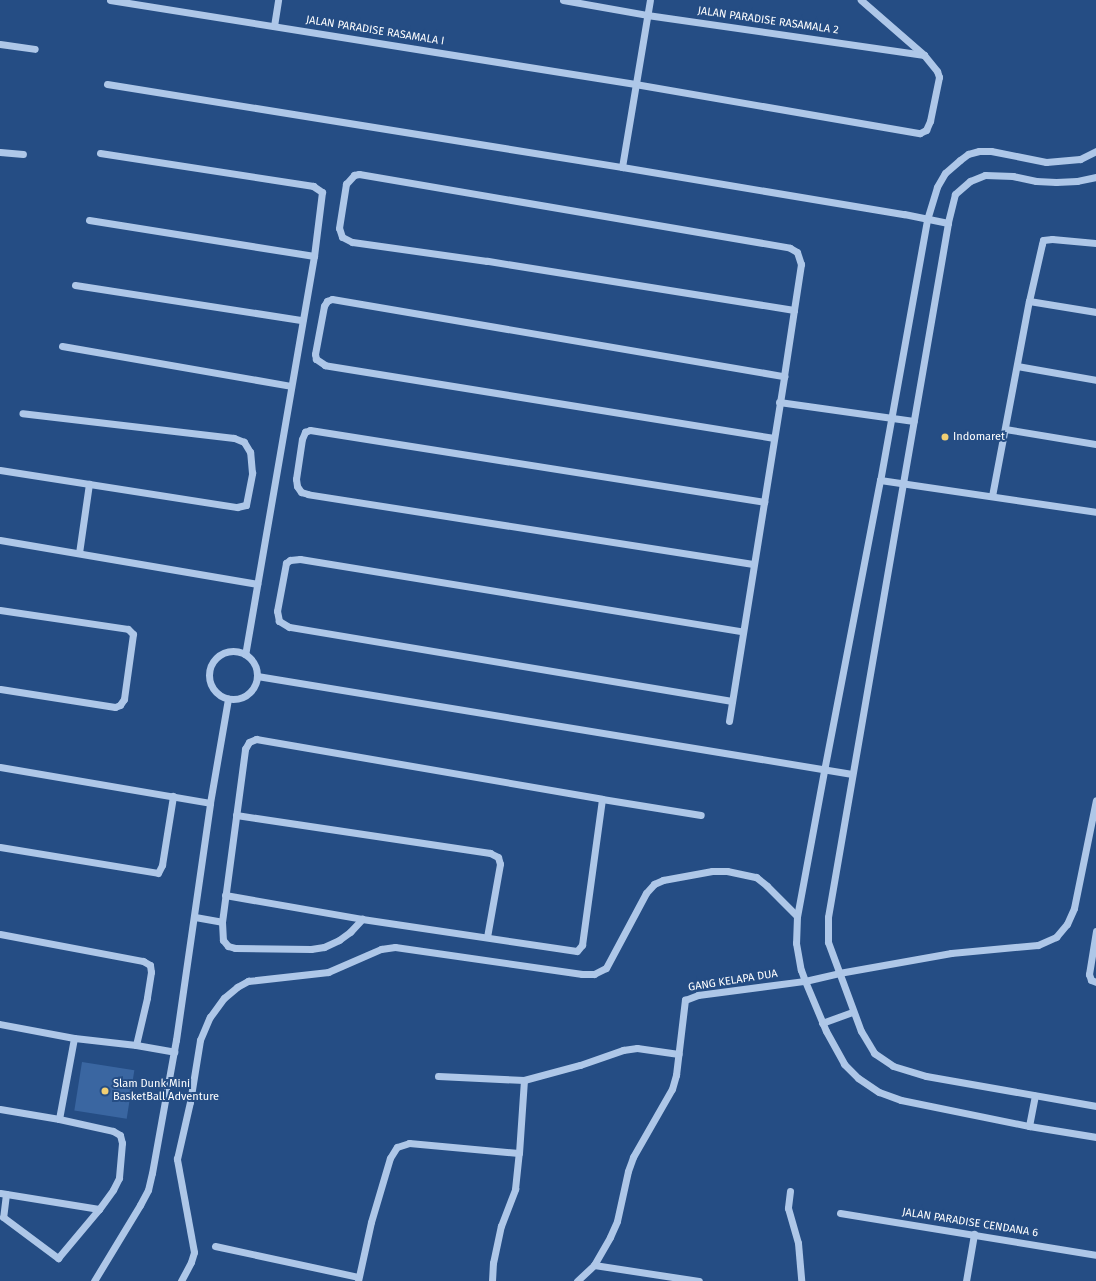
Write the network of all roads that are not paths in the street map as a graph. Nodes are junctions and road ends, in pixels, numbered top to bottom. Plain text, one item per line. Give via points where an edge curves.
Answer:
1 (110, 0) edge
2 (278, 0) edge
3 (563, 0) edge
4 (650, 0) edge
5 (861, 0) edge
6 (647, 15) junction
7 (274, 26) junction
8 (0, 44) edge
9 (35, 48) dead end
10 (924, 55) junction
11 (107, 84) dead end
12 (635, 84) junction
13 (0, 152) edge
14 (1096, 152) edge
15 (100, 153) dead end
16 (24, 154) dead end
17 (622, 167) junction
18 (1096, 177) edge
19 (89, 220) dead end
20 (927, 220) junction
21 (948, 223) junction
22 (1096, 243) edge
23 (314, 256) junction
24 (75, 285) dead end
25 (1029, 302) junction
26 (794, 310) junction
27 (1096, 312) edge
28 (302, 320) junction
29 (62, 346) dead end
30 (1017, 366) junction
31 (784, 376) junction
32 (1096, 380) edge
33 (291, 386) junction
34 (779, 402) junction
35 (22, 413) dead end
36 (890, 418) junction
37 (914, 422) junction
38 (1005, 429) junction
39 (774, 438) junction
40 (1096, 444) edge
41 (0, 470) edge
42 (880, 480) junction
43 (904, 483) junction
44 (89, 484) junction
45 (992, 496) junction
46 (764, 502) junction
47 (1096, 512) edge
48 (0, 540) edge
49 (79, 553) junction
50 (753, 564) junction
51 (257, 584) junction
52 (0, 610) edge
53 (742, 631) junction
54 (245, 654) junction
55 (257, 676) junction
56 (0, 689) edge
57 (228, 698) junction
58 (732, 701) junction
59 (728, 721) dead end
60 (0, 767) edge
61 (824, 771) junction
62 (852, 774) junction
63 (173, 796) junction
64 (602, 798) junction
65 (1096, 800) edge
66 (210, 803) junction
67 (236, 815) junction
68 (701, 816) dead end
69 (0, 847) edge
70 (225, 895) junction
71 (797, 916) junction
72 (195, 917) junction
73 (362, 919) junction
74 (222, 922) junction
75 (1096, 931) edge
76 (0, 934) edge
77 (487, 937) junction
78 (839, 973) junction
79 (805, 981) junction
80 (1096, 982) edge
81 (853, 1012) junction
82 (822, 1023) junction
83 (0, 1024) edge
84 (74, 1038) junction
85 (136, 1046) junction
86 (174, 1052) junction
87 (679, 1054) junction
88 (438, 1076) dead end
89 (524, 1080) junction
90 (1035, 1096) junction
91 (1096, 1106) edge
92 (0, 1110) edge
93 (58, 1119) junction
94 (1029, 1126) junction
95 (1096, 1137) edge
96 (518, 1153) junction
97 (790, 1191) dead end
98 (3, 1194) edge
99 (99, 1209) junction
100 (840, 1213) dead end
101 (974, 1234) junction
102 (215, 1246) dead end
103 (1096, 1255) edge
104 (594, 1265) junction
105 (358, 1279) edge
106 (94, 1281) edge
107 (181, 1281) edge
108 (492, 1281) edge
109 (577, 1281) edge
110 (699, 1281) edge
111 (801, 1281) edge
112 (966, 1281) edge

1 - 7 street, JALAN PARADISE RASAMALA I
2 - 7 street
3 - 6 street, JALAN PARADISE RASAMALA 2
4 - 6 street
5 - 10 street
6 - 10 street, JALAN PARADISE RASAMALA 2
6 - 12 street
7 - 12 street, JALAN PARADISE RASAMALA I
8 - 9 street
10 - 12 street, JALAN PARADISE RASAMALA I via 933,64 939,77 930,121 926,130 920,133
11 - 17 street
12 - 17 street
13 - 16 street
14 - 20 street via 1080,159 1046,162 991,151 968,154 945,173 937,187
15 - 23 street via 314,186 322,192 322,203
17 - 20 street
18 - 21 street via 1056,182 985,175 970,181 955,194
19 - 23 street
20 - 21 street
20 - 36 street
21 - 37 street
22 - 25 street via 1043,240
23 - 28 street
24 - 28 street
25 - 27 street
25 - 30 street
26 - 26 street via 352,242 342,237 339,228 346,184 354,175 359,174 790,248 797,252 801,264
26 - 31 street
28 - 33 street
29 - 33 street
30 - 32 street
30 - 38 street
31 - 34 street
31 - 39 street via 332,299 324,306 315,354 316,359 325,365
33 - 51 street
34 - 36 street
34 - 39 street
35 - 44 street via 234,438 244,442 250,452 251,480 248,499 242,507
36 - 37 street
36 - 42 street
37 - 43 street
38 - 40 street
38 - 45 street
39 - 46 street
41 - 44 street
42 - 43 street
42 - 61 street
43 - 45 street
43 - 62 street
44 - 49 street
45 - 47 street
46 - 50 street
46 - 50 street via 310,430 305,432 302,439 296,479 301,492 308,494
48 - 49 street
49 - 51 street
50 - 53 street
51 - 54 street
52 - 56 street via 128,630 133,634 124,699 115,708
53 - 58 street
53 - 58 street via 300,559 286,563 277,611 279,621 289,627
54 - 55 street via 254,664
54 - 57 street via 230,651 223,653 217,657 209,670 211,685 215,691
55 - 57 street via 253,688 248,693 236,699
55 - 61 street
57 - 66 street
58 - 59 street
60 - 63 street
61 - 62 street
61 - 71 street
62 - 78 street via 828,917 828,942
63 - 66 street
63 - 69 street via 162,865 158,873
64 - 67 street via 256,739 249,742 245,749
64 - 68 street
64 - 77 street via 580,950 574,952
65 - 78 street via 1074,908 1067,924 1056,937 1038,945 951,953
66 - 72 street
67 - 70 street
67 - 77 street via 490,853 498,857 500,864
70 - 73 street
70 - 74 street
71 - 79 street via 796,943
71 - 107 street via 756,877 712,871 654,884 646,893 606,968 594,974 395,947 381,949 328,972 248,981 237,987 224,998 204,1027 200,1040 178,1159 194,1252
72 - 74 street
72 - 86 street
73 - 74 street via 339,940 324,947 311,949 228,946 223,940
73 - 77 street
75 - 80 street via 1089,974 1091,980
76 - 85 street via 143,961 150,965 149,987
78 - 79 street
78 - 81 street
79 - 82 street
79 - 87 street, GANG KELAPA DUA via 687,999 684,1003
81 - 82 street
81 - 90 street via 874,1053 893,1066 926,1076
82 - 94 street via 844,1064 858,1078 879,1092 901,1100
83 - 84 street
84 - 85 street
84 - 93 street
85 - 86 street
86 - 106 street via 148,1190
87 - 89 street via 637,1048 623,1050
87 - 104 street, GANG KELAPA DUA via 672,1089 633,1157 617,1221
88 - 89 street
89 - 96 street
90 - 91 street
90 - 94 street
92 - 93 street
93 - 99 street via 113,1131 120,1135 122,1143 119,1178
94 - 95 street
96 - 105 street via 410,1143 397,1147 390,1158 371,1222
96 - 108 street via 514,1189 501,1226
97 - 111 street via 788,1208 798,1244
98 - 99 street
98 - 99 street via 2,1217 58,1258
100 - 101 street, JALAN PARADISE CENDANA 6
101 - 103 street, JALAN PARADISE CENDANA 6
101 - 112 street
102 - 105 street
104 - 109 street, GANG KELAPA DUA
104 - 110 street

